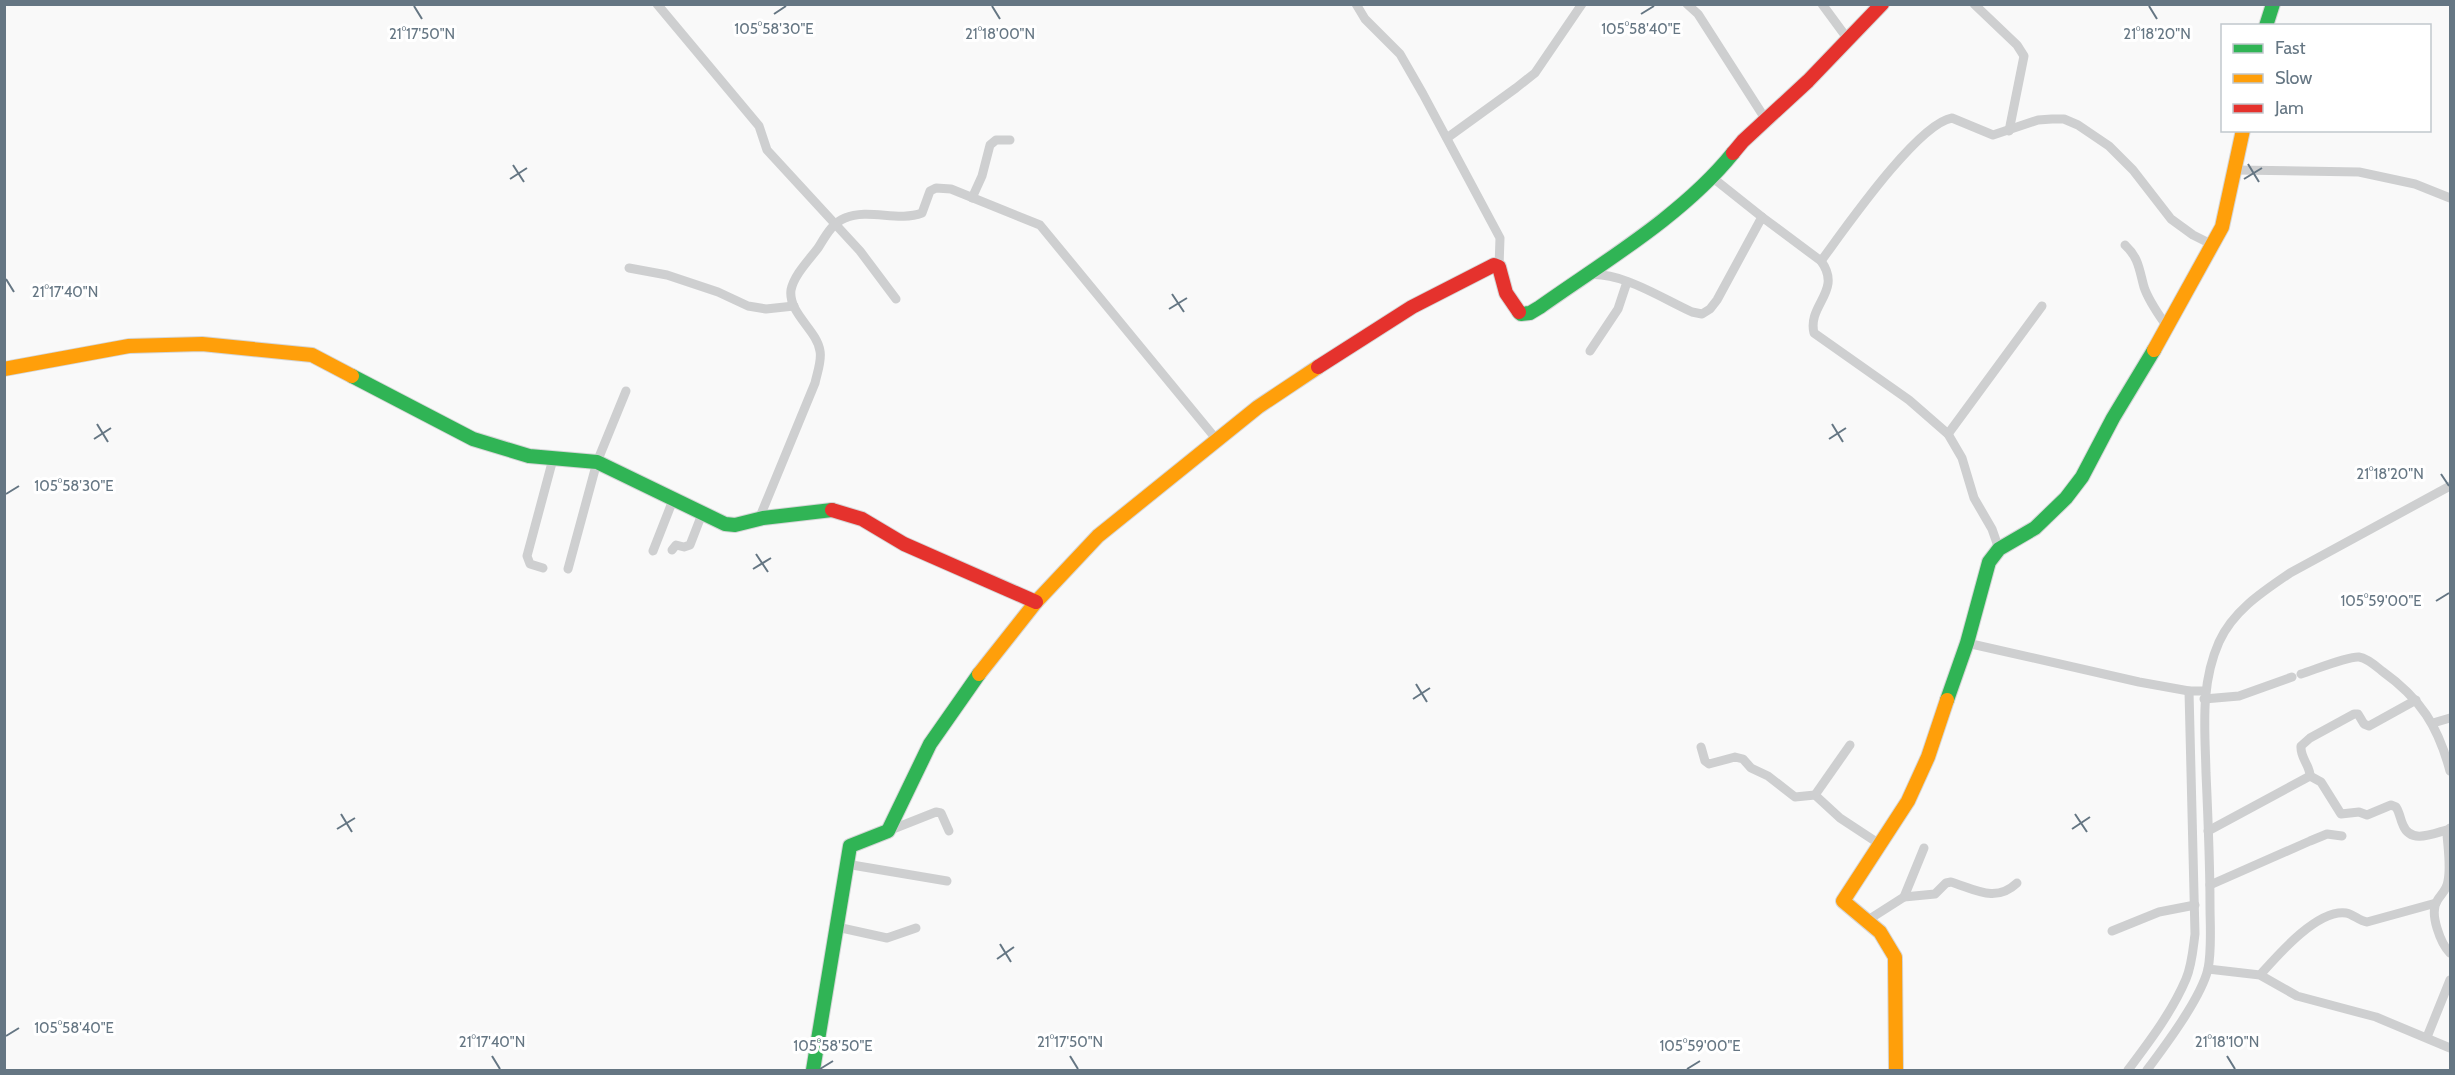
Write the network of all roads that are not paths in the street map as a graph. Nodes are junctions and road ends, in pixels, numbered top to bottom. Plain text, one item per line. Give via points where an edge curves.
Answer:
1 (1356, 4) edge
2 (1582, 4) edge
3 (1687, 4) edge
4 (1822, 4) edge
5 (1882, 4) edge
6 (1974, 4) edge
7 (2273, 4) edge
8 (658, 7) edge
9 (2267, 24) edge
10 (1847, 38) junction
11 (1766, 120) junction
12 (2009, 130) junction
13 (2243, 132) edge
14 (1447, 138) junction
15 (1010, 140) dead end
16 (2235, 170) junction
17 (1713, 178) junction
18 (972, 198) junction
19 (2451, 198) edge
20 (1762, 217) junction
21 (835, 224) junction
22 (2125, 244) dead end
23 (2213, 245) junction
24 (1821, 261) junction
25 (1499, 267) junction
26 (630, 268) dead end
27 (1582, 276) junction
28 (1627, 282) junction
29 (896, 299) dead end
30 (794, 306) junction
31 (2042, 306) dead end
32 (2168, 328) junction
33 (1590, 351) dead end
34 (4, 369) edge
35 (626, 391) dead end
36 (1948, 434) junction
37 (1217, 440) junction
38 (553, 459) junction
39 (597, 462) junction
40 (2451, 486) edge
41 (674, 500) junction
42 (702, 514) junction
43 (759, 519) junction
44 (1999, 549) junction
45 (672, 550) dead end
46 (653, 551) dead end
47 (543, 568) dead end
48 (568, 569) dead end
49 (1036, 602) junction
50 (1967, 643) junction
51 (2301, 674) dead end
52 (2292, 677) dead end
53 (2198, 693) junction
54 (2416, 700) junction
55 (2451, 718) edge
56 (2433, 723) junction
57 (1850, 745) dead end
58 (1701, 747) dead end
59 (2451, 771) edge
60 (2310, 776) junction
61 (1815, 795) junction
62 (2450, 828) edge
63 (888, 831) junction
64 (949, 831) dead end
65 (2208, 831) junction
66 (2342, 836) dead end
67 (1881, 845) junction
68 (1924, 848) dead end
69 (846, 864) junction
70 (947, 881) dead end
71 (2017, 883) dead end
72 (2210, 885) junction
73 (1904, 897) junction
74 (2436, 903) junction
75 (2195, 905) junction
76 (1868, 920) junction
77 (837, 927) junction
78 (916, 928) dead end
79 (2112, 931) dead end
80 (2451, 953) edge
81 (2208, 969) junction
82 (2260, 975) junction
83 (2451, 980) edge
84 (2427, 1037) junction
85 (2451, 1048) edge
86 (813, 1071) edge
87 (1896, 1071) edge
88 (2128, 1071) edge
89 (2146, 1071) edge

1 - 14 street via 1365,20 1400,54
2 - 14 street via 1535,73
3 - 11 street via 1698,14
4 - 10 street
5 - 10 street
6 - 12 street via 2024,56
7 - 9 street
8 - 21 street via 759,126 767,150
10 - 11 street
11 - 17 street
12 - 23 street via 2052,118 2078,125 2109,146 2172,219
12 - 24 street via 1993,135 1952,118 1936,124 1890,171
13 - 16 street
14 - 25 street via 1500,238
15 - 18 street via 996,140 990,145
16 - 19 street via 2359,172 2415,184
16 - 23 street via 2222,227
17 - 20 street
17 - 27 street
18 - 21 street via 951,189 936,188 930,190 922,213 912,217 859,215
18 - 37 street via 1040,225
20 - 24 street
20 - 28 street via 1718,300 1702,314
21 - 29 street
21 - 30 street via 794,283
22 - 32 street via 2138,260 2151,302
23 - 32 street
24 - 36 street via 1829,275 1828,287 1812,325 1814,333 1909,400
25 - 27 street via 1509,301 1521,314 1530,313
25 - 37 street via 1480,270 1412,307 1311,370
26 - 30 street via 667,275 748,306
27 - 28 street via 1608,275
28 - 33 street via 1618,309
30 - 43 street via 817,340 821,359 815,383
31 - 36 street
32 - 44 street via 2067,498 2035,528
34 - 38 street via 129,346 202,344 312,355 473,439
35 - 39 street
36 - 44 street via 1962,458 1974,498
37 - 49 street via 1098,536
38 - 39 street
38 - 47 street via 527,556 530,564
39 - 41 street
39 - 48 street
40 - 53 street via 2290,573 2249,602 2220,641
41 - 42 street
41 - 46 street
42 - 43 street via 735,525
42 - 45 street via 690,545 676,545
43 - 49 street via 836,510
44 - 50 street via 1989,562
49 - 63 street via 930,744
50 - 53 street
50 - 67 street via 1928,757 1908,801
51 - 54 street via 2359,657 2400,683
52 - 53 street via 2239,696
53 - 65 street
53 - 75 street via 2190,798
54 - 56 street
54 - 60 street via 2369,726 2354,714 2305,741 2301,752
55 - 56 street
56 - 59 street
57 - 61 street
58 - 61 street via 1705,761 1710,764 1735,757 1743,759 1795,797
60 - 62 street via 2321,782 2341,814 2367,815 2391,805 2413,836
60 - 65 street
61 - 67 street
62 - 74 street via 2448,881
63 - 64 street via 936,812
63 - 69 street via 851,844
65 - 72 street
66 - 72 street via 2336,833 2319,837
67 - 76 street via 1843,901
68 - 73 street
69 - 70 street
69 - 77 street
71 - 73 street via 1995,896 1951,882 1935,894
72 - 81 street
73 - 76 street
74 - 80 street via 2435,918
74 - 82 street via 2367,922 2350,914 2336,914 2298,934
75 - 79 street via 2159,912
75 - 88 street via 2195,934 2186,979
76 - 87 street via 1890,943 1895,957
77 - 78 street via 887,938
77 - 86 street
81 - 82 street
81 - 89 street via 2175,1030
82 - 84 street via 2297,996 2376,1017
83 - 84 street
84 - 85 street

